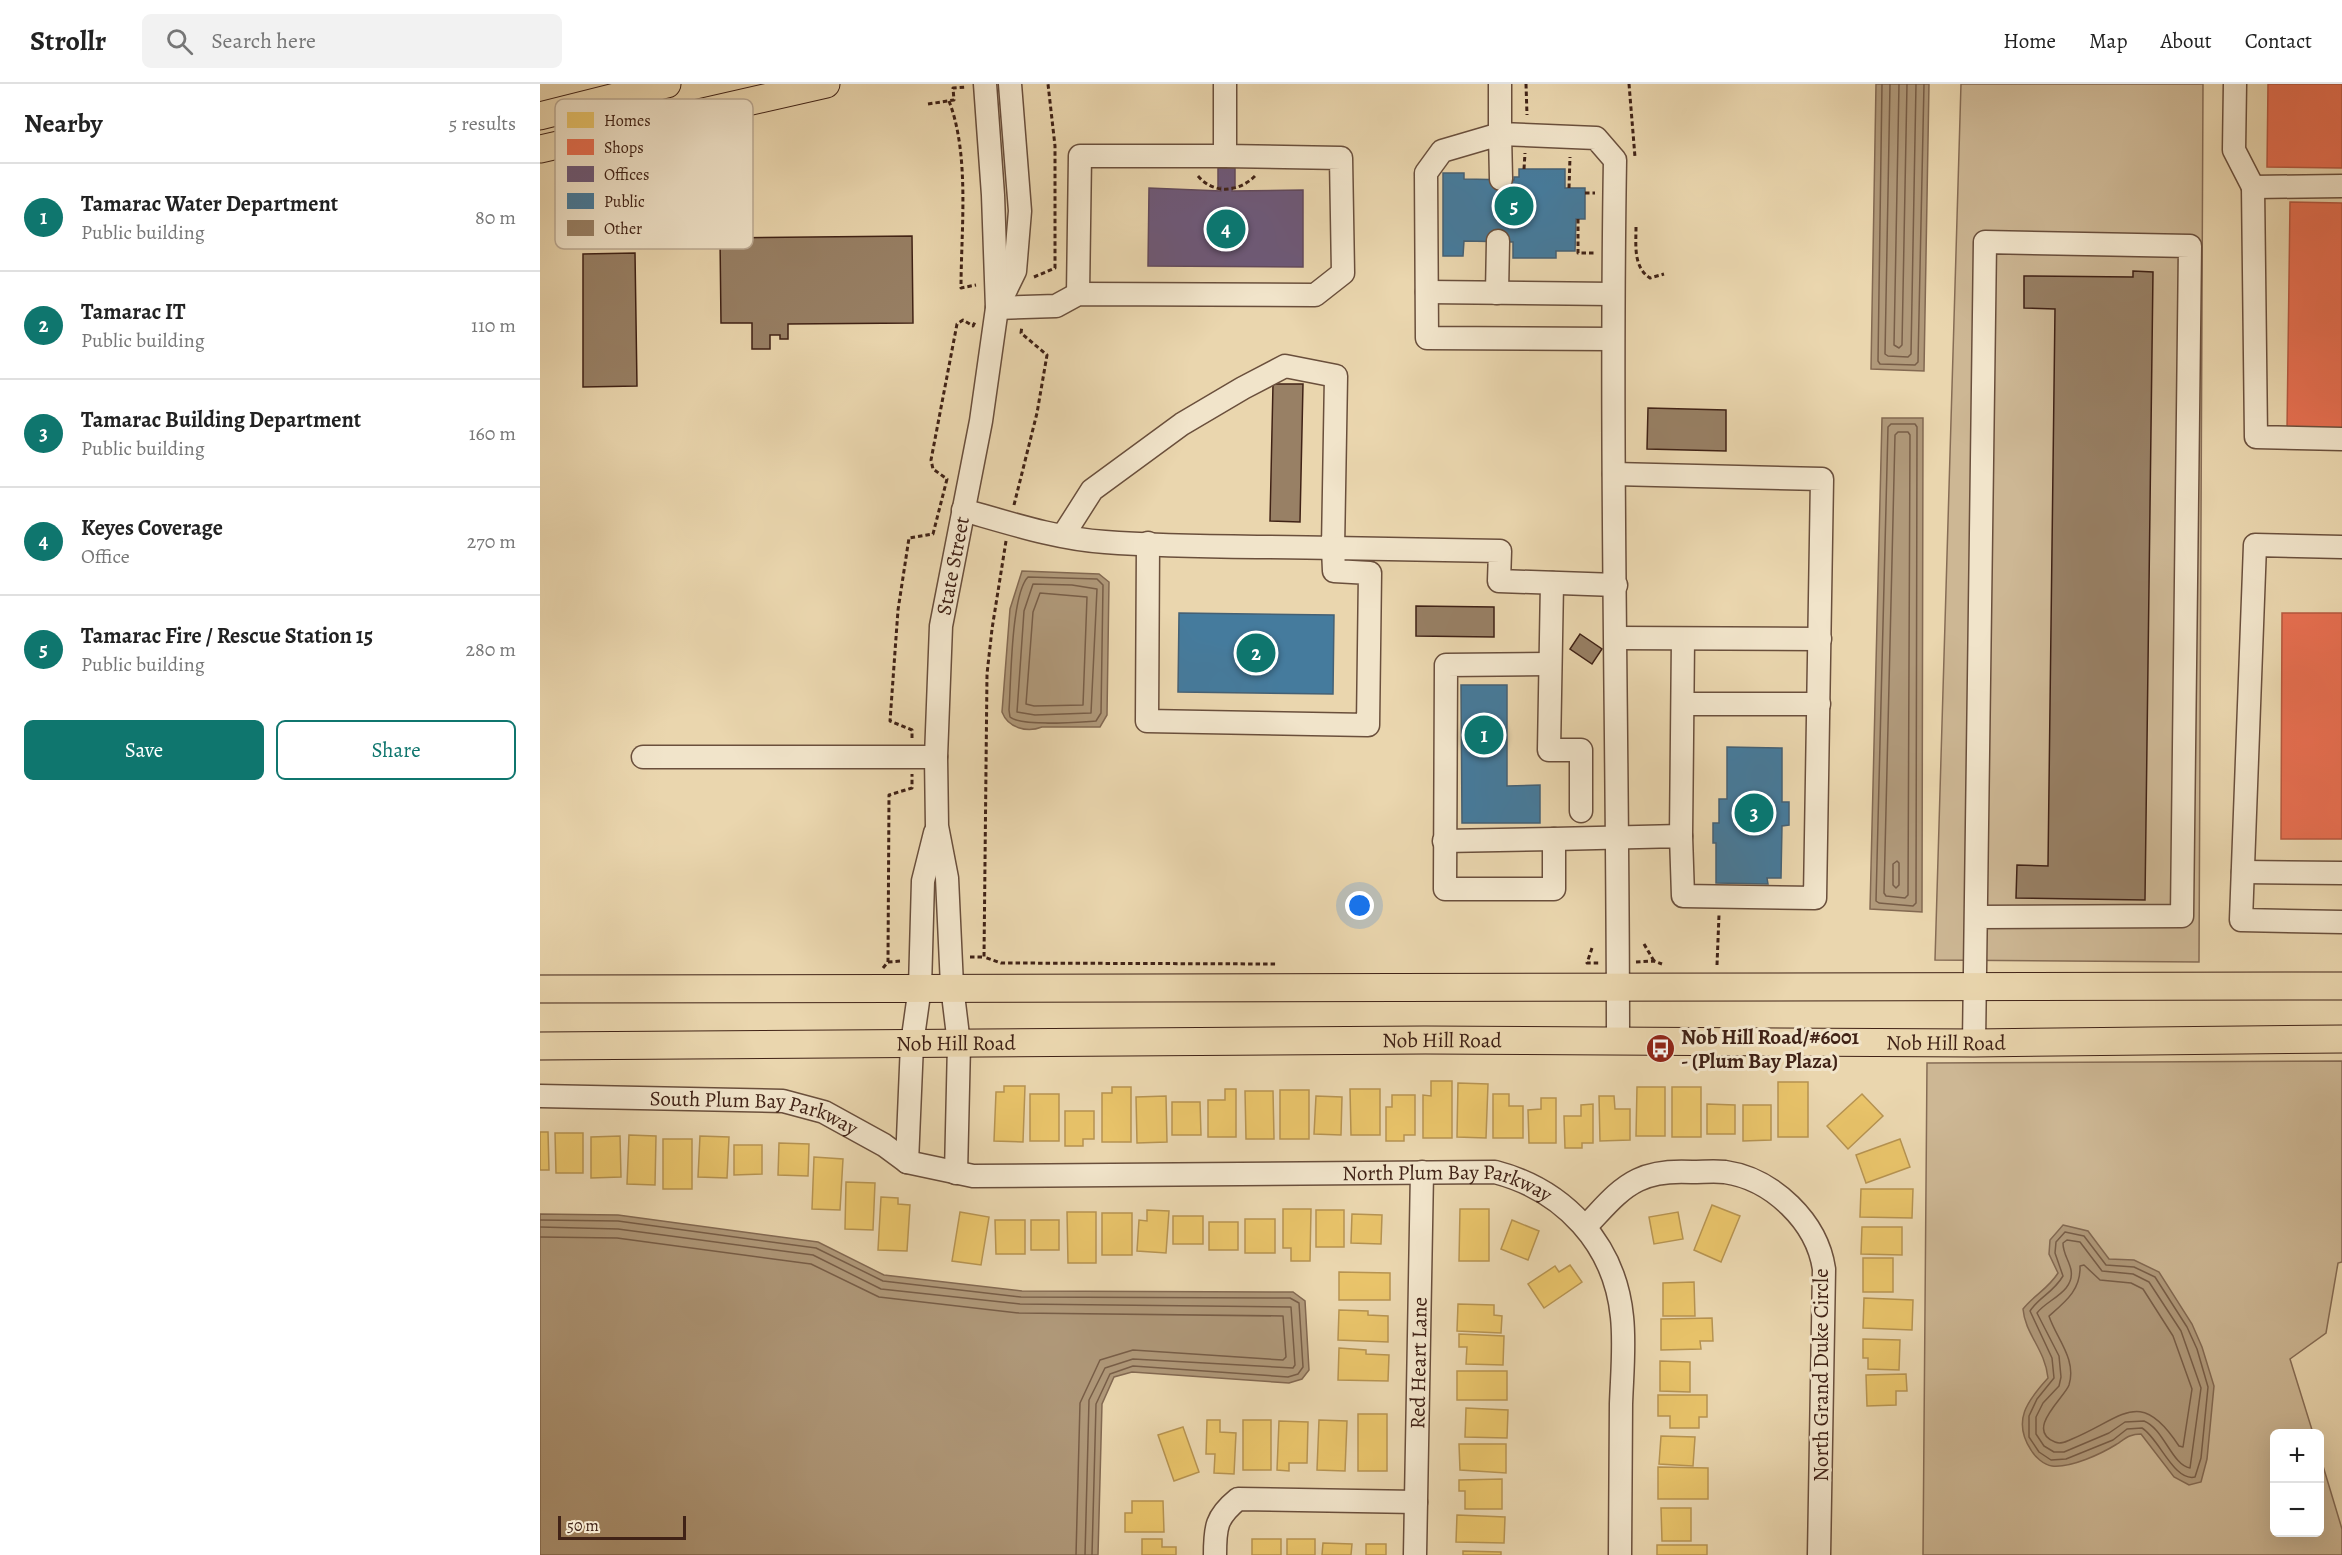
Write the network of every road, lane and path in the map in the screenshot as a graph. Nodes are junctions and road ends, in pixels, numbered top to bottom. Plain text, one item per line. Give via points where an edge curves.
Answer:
1 (667, 84) edge
2 (826, 84) edge
3 (1010, 84) edge
4 (1048, 84) edge
5 (1225, 84) edge
6 (1500, 84) edge
7 (1629, 84) edge
8 (2235, 84) edge
9 (985, 85) edge
10 (607, 99) edge
11 (753, 101) edge
12 (949, 101) junction
13 (928, 104) dead end
14 (555, 112) edge
15 (540, 116) edge
16 (1500, 134) junction
17 (1570, 137) junction
18 (555, 146) edge
19 (540, 149) edge
20 (1225, 156) junction
21 (1635, 165) dead end
22 (1501, 179) dead end
23 (2342, 186) edge
24 (2253, 187) junction
25 (1569, 188) dead end
26 (1636, 222) dead end
27 (1498, 241) dead end
28 (1664, 274) dead end
29 (979, 287) dead end
30 (1427, 292) junction
31 (1497, 293) junction
32 (1078, 294) junction
33 (1612, 294) junction
34 (1027, 306) junction
35 (997, 308) junction
36 (977, 320) dead end
37 (1612, 339) junction
38 (2342, 439) edge
39 (1614, 474) junction
40 (963, 510) junction
41 (1010, 523) junction
42 (1064, 534) junction
43 (1148, 543) junction
44 (2342, 546) edge
45 (1334, 548) junction
46 (1552, 583) junction
47 (1616, 585) junction
48 (1617, 638) junction
49 (1683, 639) junction
50 (1820, 639) junction
51 (1550, 664) junction
52 (1683, 704) junction
53 (1819, 704) junction
54 (643, 757) dead end
55 (912, 757) junction
56 (936, 757) junction
57 (1581, 811) dead end
58 (937, 826) junction
59 (1681, 836) junction
60 (1616, 839) junction
61 (1554, 840) junction
62 (1444, 841) junction
63 (2243, 872) junction
64 (2342, 873) edge
65 (1719, 896) junction
66 (1976, 917) junction
67 (2342, 922) edge
68 (1644, 944) dead end
69 (1592, 948) dead end
70 (1654, 961) junction
71 (1587, 963) junction
72 (1279, 964) dead end
73 (1664, 965) dead end
74 (1707, 965) dead end
75 (1583, 968) dead end
76 (877, 970) dead end
77 (1617, 974) junction
78 (952, 986) junction
79 (2342, 986) edge
80 (920, 987) junction
81 (540, 988) edge
82 (1975, 988) junction
83 (1618, 1040) junction
84 (2342, 1040) edge
85 (1974, 1043) junction
86 (912, 1044) junction
87 (960, 1044) junction
88 (540, 1046) edge
89 (540, 1096) edge
90 (907, 1162) junction
91 (1422, 1172) junction
92 (956, 1173) junction
93 (1586, 1226) junction
94 (1416, 1502) junction
95 (1215, 1555) edge
96 (1415, 1555) edge
97 (1620, 1555) edge
98 (1819, 1555) edge

1 - 10 main road
2 - 11 main road
3 - 35 street, State Street via 1020,211 1016,271
4 - 34 path via 1054,146 1055,268 1028,279
5 - 20 street
6 - 16 street
7 - 21 path
8 - 24 street via 2234,150
9 - 12 path via 953,88 954,100
9 - 35 street, State Street
12 - 13 path
12 - 29 path via 961,167 961,288 975,284
14 - 15 main road
16 - 17 street
16 - 22 street
16 - 30 street via 1442,151 1426,173
17 - 25 path
17 - 33 street via 1596,138 1615,160
18 - 19 main road
20 - 32 street via 1080,156
20 - 32 street via 1341,158 1342,273 1315,295
23 - 24 street
24 - 38 street via 2256,437
26 - 28 path via 1642,273 1650,278
27 - 31 street
30 - 31 street
30 - 37 street via 1427,338
31 - 33 street
32 - 34 street via 1056,306
33 - 37 street
34 - 35 street
34 - 41 path via 1021,333 1047,355 1038,412
35 - 40 street, State Street via 981,422
36 - 55 path via 973,326 963,320 957,324 931,460 933,469 947,479 933,534 909,538 898,610 890,721 912,730
37 - 39 street
39 - 47 street
39 - 50 street via 1822,478
40 - 41 street
40 - 56 street, State Street via 941,626
41 - 42 street
41 - 72 path via 987,674 984,957 1001,963
42 - 43 street via 1103,542
42 - 45 street via 1092,490 1182,424 1286,366 1336,376
43 - 45 street
43 - 45 street via 1147,721 1368,725 1371,573 1334,571
44 - 63 street via 2255,546
45 - 46 street via 1500,551 1499,581
46 - 47 street
46 - 51 street
47 - 48 street
48 - 49 street
48 - 60 street
49 - 50 street
49 - 52 street
50 - 53 street
51 - 57 street via 1549,750 1581,750
51 - 62 street via 1446,665
52 - 53 street
52 - 59 street
53 - 65 street via 1815,898
54 - 55 street
55 - 56 street
55 - 76 path via 912,788 889,795 888,962
56 - 58 street, State Street
58 - 78 street, State Street via 947,878
58 - 80 street, State Street via 923,881
59 - 60 street
59 - 65 street via 1683,896
60 - 61 street
60 - 77 street
61 - 62 street
61 - 62 street via 1554,889 1445,889
63 - 64 street
63 - 67 street via 2241,920
65 - 74 path via 1718,965
66 - 66 street via 1985,242 2190,246 2182,916
66 - 82 street
68 - 70 path
69 - 71 path
70 - 73 path
70 - 77 path
71 - 75 path
71 - 77 path
77 - 78 main road
77 - 82 main road
77 - 83 street
78 - 80 main road
78 - 87 street, State Street
79 - 82 main road
80 - 81 main road
80 - 86 street, State Street
82 - 85 street
83 - 85 main road, Nob Hill Road
83 - 87 main road, Nob Hill Road
84 - 85 main road, Nob Hill Road
86 - 87 main road, Nob Hill Road
86 - 88 main road, Nob Hill Road
86 - 90 street, State Street
87 - 92 street, State Street
89 - 90 street, South Plum Bay Parkway via 783,1101 824,1112
90 - 92 street, South Plum Bay Parkway
91 - 92 street, North Plum Bay Parkway via 973,1176
91 - 93 street, North Plum Bay Parkway via 1495,1172 1518,1178 1543,1191
91 - 94 street, Red Heart Lane
93 - 97 street, North Plum Bay Parkway via 1615,1278 1622,1319
93 - 98 street, North Grand Duke Circle via 1637,1180 1653,1174 1725,1172 1768,1190 1790,1205 1814,1235 1824,1269
94 - 95 street via 1238,1499 1222,1512 1215,1533
94 - 96 street, Red Heart Lane

